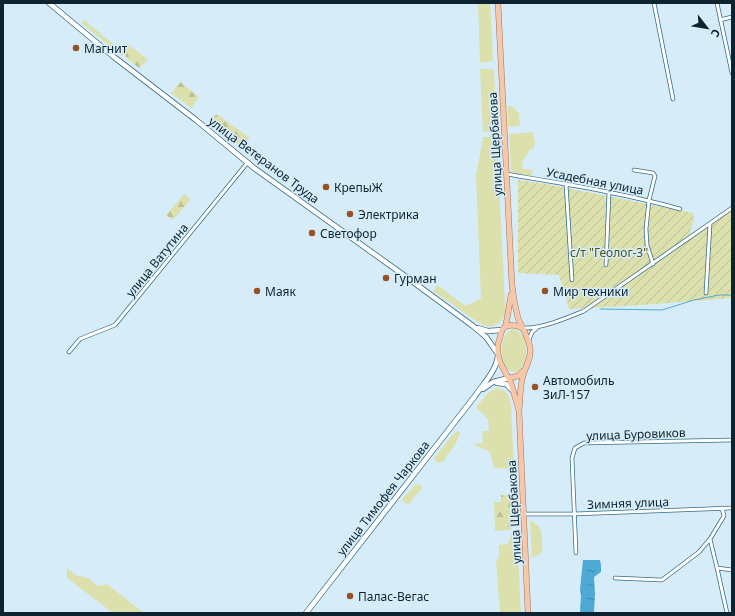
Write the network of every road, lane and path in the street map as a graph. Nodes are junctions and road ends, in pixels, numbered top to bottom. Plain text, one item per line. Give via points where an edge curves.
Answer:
1 (48, 3) edge
2 (498, 3) edge
3 (654, 3) edge
4 (717, 3) edge
5 (732, 17) edge
6 (720, 20) junction
7 (732, 73) edge
8 (673, 99) dead end
9 (248, 162) junction
10 (634, 170) dead end
11 (506, 174) junction
12 (566, 184) junction
13 (609, 192) junction
14 (649, 200) junction
15 (732, 208) edge
16 (680, 209) dead end
17 (710, 224) junction
18 (652, 264) junction
19 (606, 266) dead end
20 (572, 280) dead end
21 (512, 284) junction
22 (706, 293) dead end
23 (473, 326) junction
24 (538, 326) junction
25 (522, 328) junction
26 (504, 329) junction
27 (529, 341) junction
28 (69, 352) dead end
29 (498, 355) junction
30 (525, 369) junction
31 (509, 378) junction
32 (493, 382) junction
33 (514, 392) junction
34 (476, 396) junction
35 (519, 411) junction
36 (732, 440) edge
37 (722, 508) junction
38 (732, 508) edge
39 (524, 514) junction
40 (574, 514) junction
41 (710, 539) junction
42 (576, 553) dead end
43 (717, 568) junction
44 (732, 570) edge
45 (615, 578) dead end
46 (306, 613) edge
47 (528, 613) edge
48 (727, 613) edge

1 - 9 main road, улица Ветеранов Труда
2 - 11 main road, улица Щербакова
3 - 8 street
4 - 6 street
5 - 6 street
6 - 7 street
9 - 23 main road, улица Ветеранов Труда
9 - 28 street, улица Ватутина via 115,325 80,339
10 - 14 street via 653,173 655,176
11 - 12 street, Усадебная улица
11 - 21 main road, улица Щербакова
12 - 13 street, Усадебная улица
12 - 20 street
13 - 14 street, Усадебная улица
13 - 19 street
14 - 16 street, Усадебная улица
14 - 18 street via 646,229
15 - 17 street
17 - 18 street
17 - 22 street
18 - 24 street via 584,311
21 - 25 main road
21 - 26 main road via 510,310
23 - 26 main road via 494,332
23 - 29 main road via 486,337
24 - 25 street
24 - 27 street via 532,332
25 - 26 main road via 509,325
25 - 27 main road
26 - 29 main road via 498,344
27 - 30 main road via 530,356
29 - 31 main road
29 - 34 main road via 495,367
30 - 31 main road via 522,374
30 - 35 main road
31 - 32 main road
31 - 33 main road
32 - 33 main road via 506,384
32 - 34 main road
33 - 35 main road
34 - 46 main road, улица Тимофея Чаркова
35 - 39 main road, улица Щербакова
36 - 40 street, улица Буровиков via 584,442 575,448 572,458
37 - 38 street, Зимняя улица
37 - 40 street, Зимняя улица
37 - 41 street via 724,516
39 - 40 street, Зимняя улица
39 - 47 main road, улица Щербакова
40 - 42 street, улица Буровиков
41 - 43 street
41 - 45 street via 699,552 662,580
43 - 44 street
43 - 48 street

